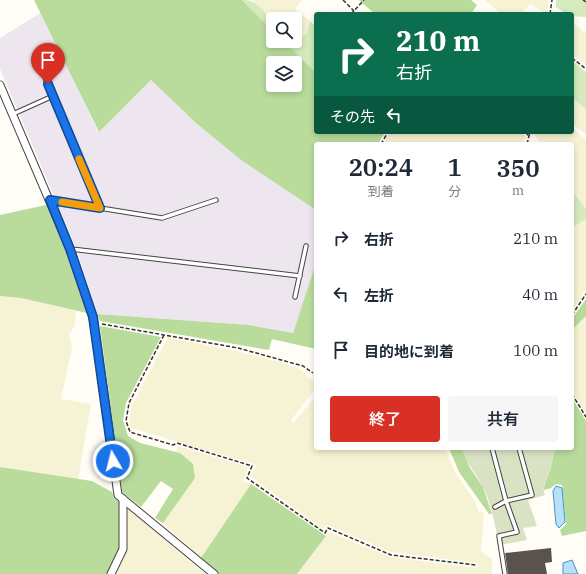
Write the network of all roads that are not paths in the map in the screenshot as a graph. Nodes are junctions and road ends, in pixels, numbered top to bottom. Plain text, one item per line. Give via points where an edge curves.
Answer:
1 (38, 61) dead end
2 (0, 86) edge
3 (53, 96) junction
4 (13, 114) junction
5 (50, 200) junction
6 (216, 200) dead end
7 (100, 208) junction
8 (306, 246) dead end
9 (70, 249) junction
10 (300, 276) junction
11 (295, 297) dead end
12 (493, 450) edge
13 (520, 450) edge
14 (123, 499) junction
15 (506, 502) junction
16 (495, 507) dead end
17 (112, 574) edge
18 (214, 574) edge
19 (505, 574) edge

1 - 3 lane
2 - 4 street
3 - 4 lane
3 - 7 lane
4 - 5 street
5 - 7 lane
5 - 9 street
6 - 7 lane via 162,218
8 - 10 lane
9 - 10 lane
9 - 14 street via 93,322 117,490
10 - 11 lane
12 - 15 lane
13 - 15 lane via 532,495
14 - 17 street via 123,549
14 - 18 street
15 - 16 lane
15 - 19 lane via 517,532 499,536

